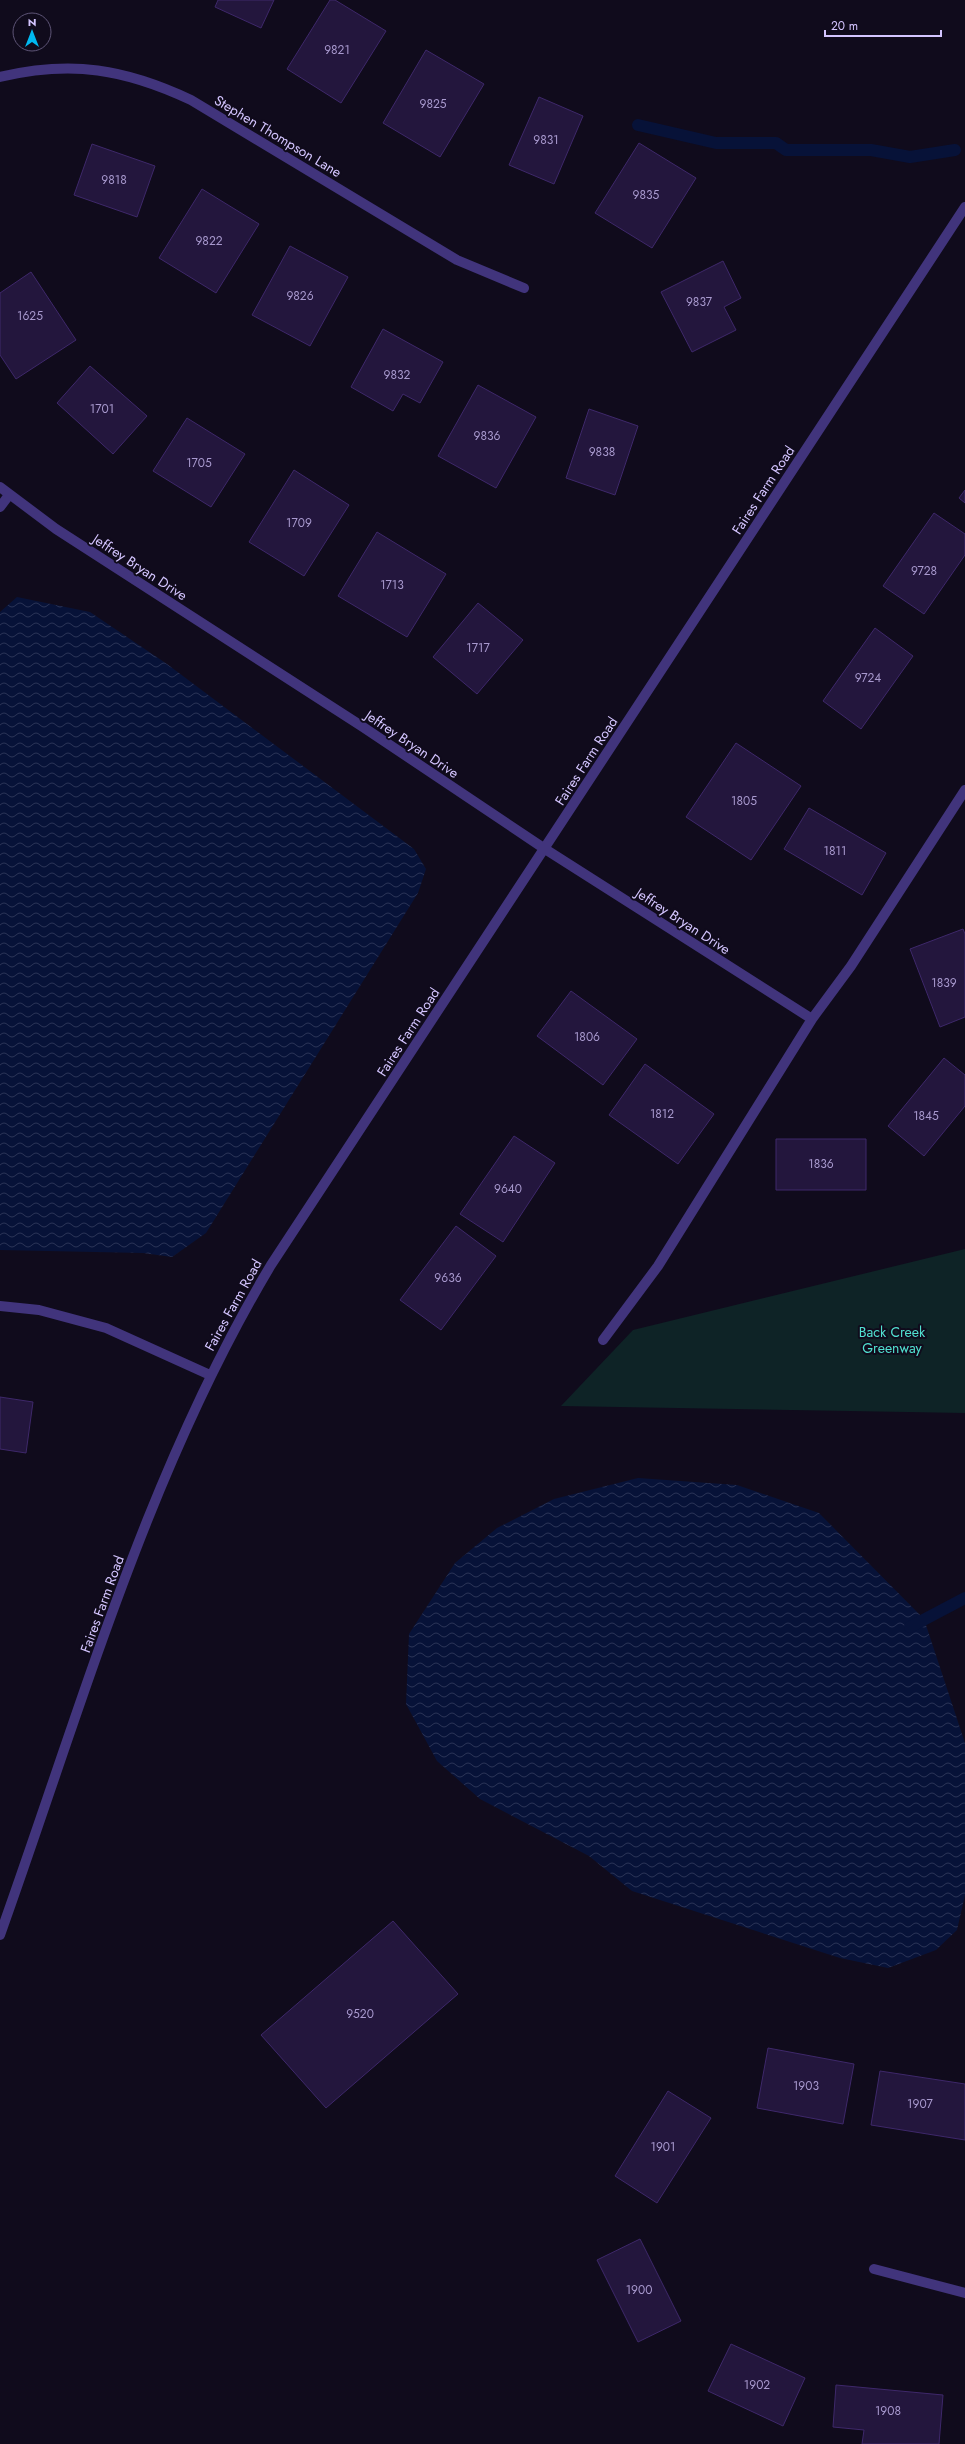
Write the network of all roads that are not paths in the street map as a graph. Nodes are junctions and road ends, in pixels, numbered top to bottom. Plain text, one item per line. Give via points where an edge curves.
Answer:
1 (0, 78) edge
2 (965, 208) edge
3 (524, 288) dead end
4 (0, 487) edge
5 (9, 495) junction
6 (0, 507) edge
7 (965, 790) edge
8 (545, 849) junction
9 (812, 1020) junction
10 (0, 1306) edge
11 (603, 1340) dead end
12 (210, 1375) junction
13 (0, 1936) edge
14 (874, 2269) dead end
15 (965, 2293) edge

1 - 3 street, Stephen Thompson Lane via 28,71 80,68 132,76 157,84 191,100 457,260
2 - 8 street, Faires Farm Road
4 - 5 street, Jeffrey Bryan Drive
5 - 6 street
5 - 8 street, Jeffrey Bryan Drive via 56,529
7 - 9 street via 851,966
8 - 9 street, Jeffrey Bryan Drive
8 - 12 street, Faires Farm Road via 271,1265 242,1313
9 - 11 street via 658,1266
10 - 12 street via 39,1310 106,1328
12 - 13 street, Faires Farm Road via 170,1465 110,1620
14 - 15 street

